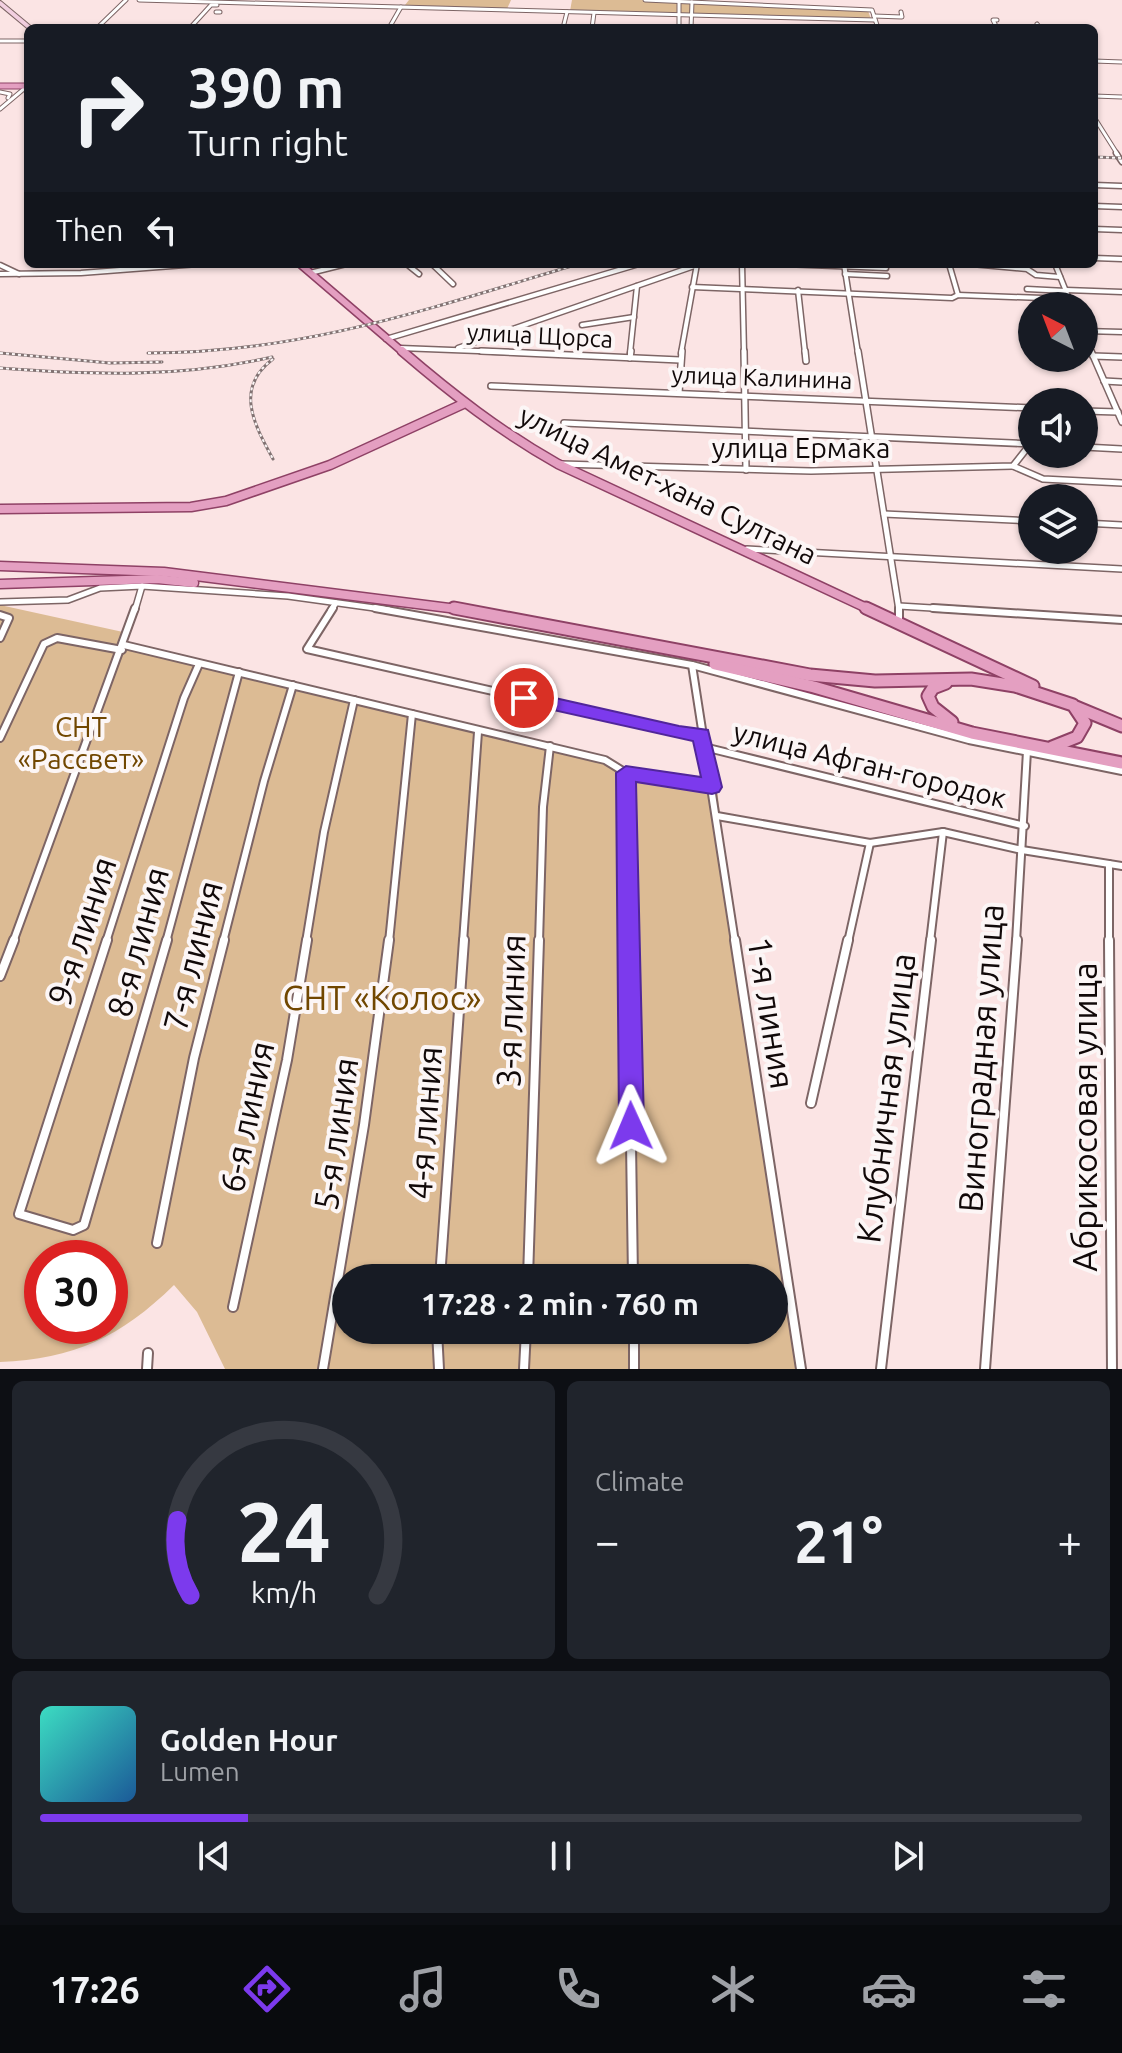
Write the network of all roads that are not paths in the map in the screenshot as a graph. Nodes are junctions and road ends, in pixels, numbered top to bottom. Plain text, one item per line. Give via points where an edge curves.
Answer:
1 (126, 0) edge
2 (139, 0) edge
3 (645, 0) edge
4 (1, 2) edge
5 (679, 2) edge
6 (692, 2) junction
7 (212, 3) edge
8 (221, 5) dead end
9 (401, 7) junction
10 (567, 12) junction
11 (901, 12) dead end
12 (594, 13) junction
13 (680, 15) junction
14 (691, 16) junction
15 (874, 16) junction
16 (740, 17) junction
17 (997, 20) dead end
18 (741, 23) dead end
19 (26, 24) edge
20 (101, 24) edge
21 (194, 24) edge
22 (391, 24) edge
23 (564, 24) edge
24 (593, 24) edge
25 (679, 24) edge
26 (691, 24) edge
27 (877, 24) edge
28 (995, 24) edge
29 (0, 41) edge
30 (24, 41) edge
31 (1098, 60) edge
32 (1122, 61) edge
33 (24, 87) edge
34 (0, 88) edge
35 (24, 89) edge
36 (1098, 96) edge
37 (1122, 97) edge
38 (12, 98) junction
39 (0, 109) edge
40 (1098, 123) edge
41 (1122, 162) edge
42 (1098, 185) edge
43 (1122, 186) edge
44 (1098, 206) edge
45 (1122, 207) edge
46 (1098, 229) edge
47 (1122, 230) edge
48 (1098, 258) edge
49 (1122, 259) edge
50 (0, 265) edge
51 (152, 268) edge
52 (304, 268) edge
53 (330, 268) edge
54 (412, 268) edge
55 (436, 268) edge
56 (626, 268) edge
57 (688, 268) edge
58 (696, 268) edge
59 (742, 268) edge
60 (844, 268) edge
61 (950, 268) edge
62 (994, 268) joint
63 (1057, 268) edge
64 (310, 273) junction
65 (0, 274) edge
66 (19, 274) junction
67 (419, 274) dead end
68 (845, 274) junction
69 (887, 276) dead end
70 (996, 277) dead end
71 (1060, 277) junction
72 (453, 284) dead end
73 (637, 286) junction
74 (692, 287) junction
75 (742, 288) junction
76 (1027, 289) dead end
77 (798, 290) junction
78 (1066, 290) junction
79 (1122, 292) edge
80 (848, 293) junction
81 (958, 295) junction
82 (1018, 297) edge
83 (634, 317) junction
84 (582, 325) dead end
85 (1122, 332) edge
86 (1098, 333) edge
87 (386, 339) junction
88 (398, 348) junction
89 (454, 350) junction
90 (1098, 356) edge
91 (1122, 357) edge
92 (630, 358) junction
93 (680, 360) junction
94 (806, 361) dead end
95 (1098, 367) edge
96 (1104, 381) junction
97 (1122, 382) edge
98 (491, 386) dead end
99 (679, 393) junction
100 (746, 396) junction
101 (866, 400) junction
102 (463, 404) junction
103 (1018, 407) edge
104 (1119, 410) edge
105 (1098, 411) edge
106 (1122, 422) edge
107 (564, 423) dead end
108 (746, 431) junction
109 (872, 437) junction
110 (1018, 442) edge
111 (1098, 448) edge
112 (1122, 449) edge
113 (1018, 460) edge
114 (558, 464) junction
115 (1013, 466) junction
116 (877, 469) junction
117 (746, 470) junction
118 (1122, 483) edge
119 (0, 509) edge
120 (884, 514) junction
121 (1018, 520) edge
122 (1098, 524) edge
123 (1122, 525) edge
124 (739, 549) junction
125 (890, 555) junction
126 (0, 566) edge
127 (1122, 569) edge
128 (0, 584) edge
129 (142, 586) junction
130 (0, 602) edge
131 (336, 603) junction
132 (899, 606) junction
133 (0, 615) edge
134 (1122, 620) edge
135 (899, 622) junction
136 (0, 638) edge
137 (123, 647) junction
138 (963, 653) junction
139 (199, 664) junction
140 (692, 665) junction
141 (239, 672) junction
142 (971, 679) junction
143 (293, 685) junction
144 (354, 700) junction
145 (1073, 705) junction
146 (412, 714) junction
147 (1122, 726) edge
148 (478, 732) junction
149 (972, 733) junction
150 (701, 735) junction
151 (0, 738) edge
152 (550, 746) junction
153 (704, 747) junction
154 (1052, 747) junction
155 (1027, 751) junction
156 (1122, 763) edge
157 (1122, 771) edge
158 (626, 773) junction
159 (712, 787) junction
160 (717, 816) junction
161 (1025, 826) junction
162 (943, 832) junction
163 (870, 843) junction
164 (1022, 850) junction
165 (1109, 864) junction
166 (1122, 866) edge
167 (0, 976) edge
168 (811, 1103) dead end
169 (84, 1225) joint
170 (157, 1243) dead end
171 (441, 1264) edge
172 (528, 1264) edge
173 (633, 1264) edge
174 (233, 1307) dead end
175 (438, 1344) edge
176 (525, 1344) edge
177 (634, 1344) edge
178 (148, 1353) dead end
179 (147, 1369) edge
180 (323, 1369) edge
181 (439, 1369) edge
182 (524, 1369) edge
183 (634, 1369) edge
184 (801, 1369) edge
185 (881, 1369) edge
186 (985, 1369) edge
187 (1112, 1369) edge

1 - 20 street
2 - 7 street
3 - 5 street
4 - 19 main road
5 - 6 street
5 - 13 street
6 - 14 street
6 - 15 street
7 - 8 street
7 - 9 street
7 - 21 street
9 - 10 street
9 - 22 street
10 - 12 street
10 - 23 street
11 - 15 street via 902,17
12 - 13 street
12 - 24 street
13 - 14 street
13 - 25 street
14 - 16 street
14 - 26 street
15 - 16 street
15 - 27 street
16 - 18 street
17 - 28 street
29 - 30 street
31 - 32 street
33 - 34 main road
34 - 38 street
35 - 38 street
36 - 37 street
38 - 39 street
40 - 41 street
42 - 43 street
44 - 45 street
46 - 47 street
48 - 49 street
50 - 66 street
51 - 66 street
52 - 64 main road, улица Амет-хана Султана
53 - 64 street
54 - 67 street
55 - 72 street
56 - 87 street
57 - 73 street
58 - 74 street
59 - 75 street
60 - 68 street
61 - 81 street
62 - 70 street
62 - 71 street
63 - 71 street
64 - 87 main road, улица Амет-хана Султана
65 - 66 street
68 - 69 street
68 - 80 street
71 - 78 street
73 - 83 street
73 - 89 street
74 - 75 street
74 - 93 street
75 - 77 street
75 - 100 street
76 - 78 street
77 - 80 street
77 - 94 street
78 - 79 street
80 - 81 street
80 - 101 street
81 - 82 street
83 - 84 street
83 - 92 street
85 - 86 street
87 - 88 main road, улица Амет-хана Султана
88 - 89 street, улица Щорса
88 - 102 main road, улица Амет-хана Султана
89 - 92 street, улица Щорса
90 - 91 street
92 - 93 street, улица Щорса
93 - 99 street
95 - 96 street
96 - 97 street
96 - 104 street
98 - 99 street, улица Калинина
99 - 100 street, улица Калинина
100 - 101 street, улица Калинина
100 - 108 street
101 - 103 street, улица Калинина
101 - 109 street
102 - 114 main road, улица Амет-хана Султана
102 - 119 main road via 324,466 220,503
104 - 105 street
104 - 106 street
107 - 108 street
108 - 109 street
108 - 117 street
109 - 110 street
109 - 116 street
111 - 112 street
113 - 115 street
114 - 117 street, улица Ермака
114 - 124 main road, улица Амет-хана Султана
115 - 116 street, улица Ермака
115 - 118 street via 1043,479
116 - 117 street, улица Ермака
116 - 120 street
120 - 121 street
120 - 125 street
122 - 123 street
124 - 125 street
124 - 135 main road, улица Амет-хана Султана
125 - 127 street
125 - 132 street
126 - 142 main road via 164,572 448,607 810,675 875,681
128 - 149 main road via 157,579 441,611 785,680
129 - 130 street via 100,588 68,600
129 - 131 street
129 - 137 street
131 - 140 street
131 - 150 street, улица Афган-городок via 307,649
132 - 134 street
132 - 135 street
133 - 136 street via 9,618
135 - 138 main road, улица Амет-хана Султана
137 - 139 street
137 - 151 street via 57,638 44,644
137 - 167 street
138 - 142 main road via 982,668
138 - 145 main road, улица Амет-хана Султана
139 - 141 street
139 - 169 street, 9-я линия via 19,1214 73,1230
140 - 150 street, 1-я линия
140 - 155 street
141 - 143 street
141 - 169 street, 8-я линия
142 - 145 main road via 1015,686
142 - 149 main road via 944,683 928,696 939,714
143 - 144 street
143 - 170 street, 7-я линия via 194,1058
144 - 146 street
144 - 174 street, 6-я линия via 324,832 287,1060
145 - 147 main road
145 - 154 main road via 1084,729
146 - 148 street
146 - 180 street, 5-я линия via 395,895 352,1214
148 - 152 street
148 - 171 street, 4-я линия
149 - 154 main road
150 - 153 street, 1-я линия
152 - 158 street via 605,760
152 - 172 street, 3-я линия via 543,807
153 - 159 street, 1-я линия
153 - 161 street, улица Афган-городок
154 - 156 main road
155 - 157 street
155 - 161 street, Виноградная улица
158 - 159 street
158 - 173 street
159 - 160 street, 1-я линия
160 - 163 street
160 - 184 street, 1-я линия
161 - 164 street, Виноградная улица
162 - 163 street
162 - 164 street
162 - 185 street, Клубничная улица
163 - 168 street
164 - 165 street
164 - 186 street, Виноградная улица
165 - 166 street
165 - 187 street, Абрикосовая улица
175 - 181 street
176 - 182 street
177 - 183 street
178 - 179 street

